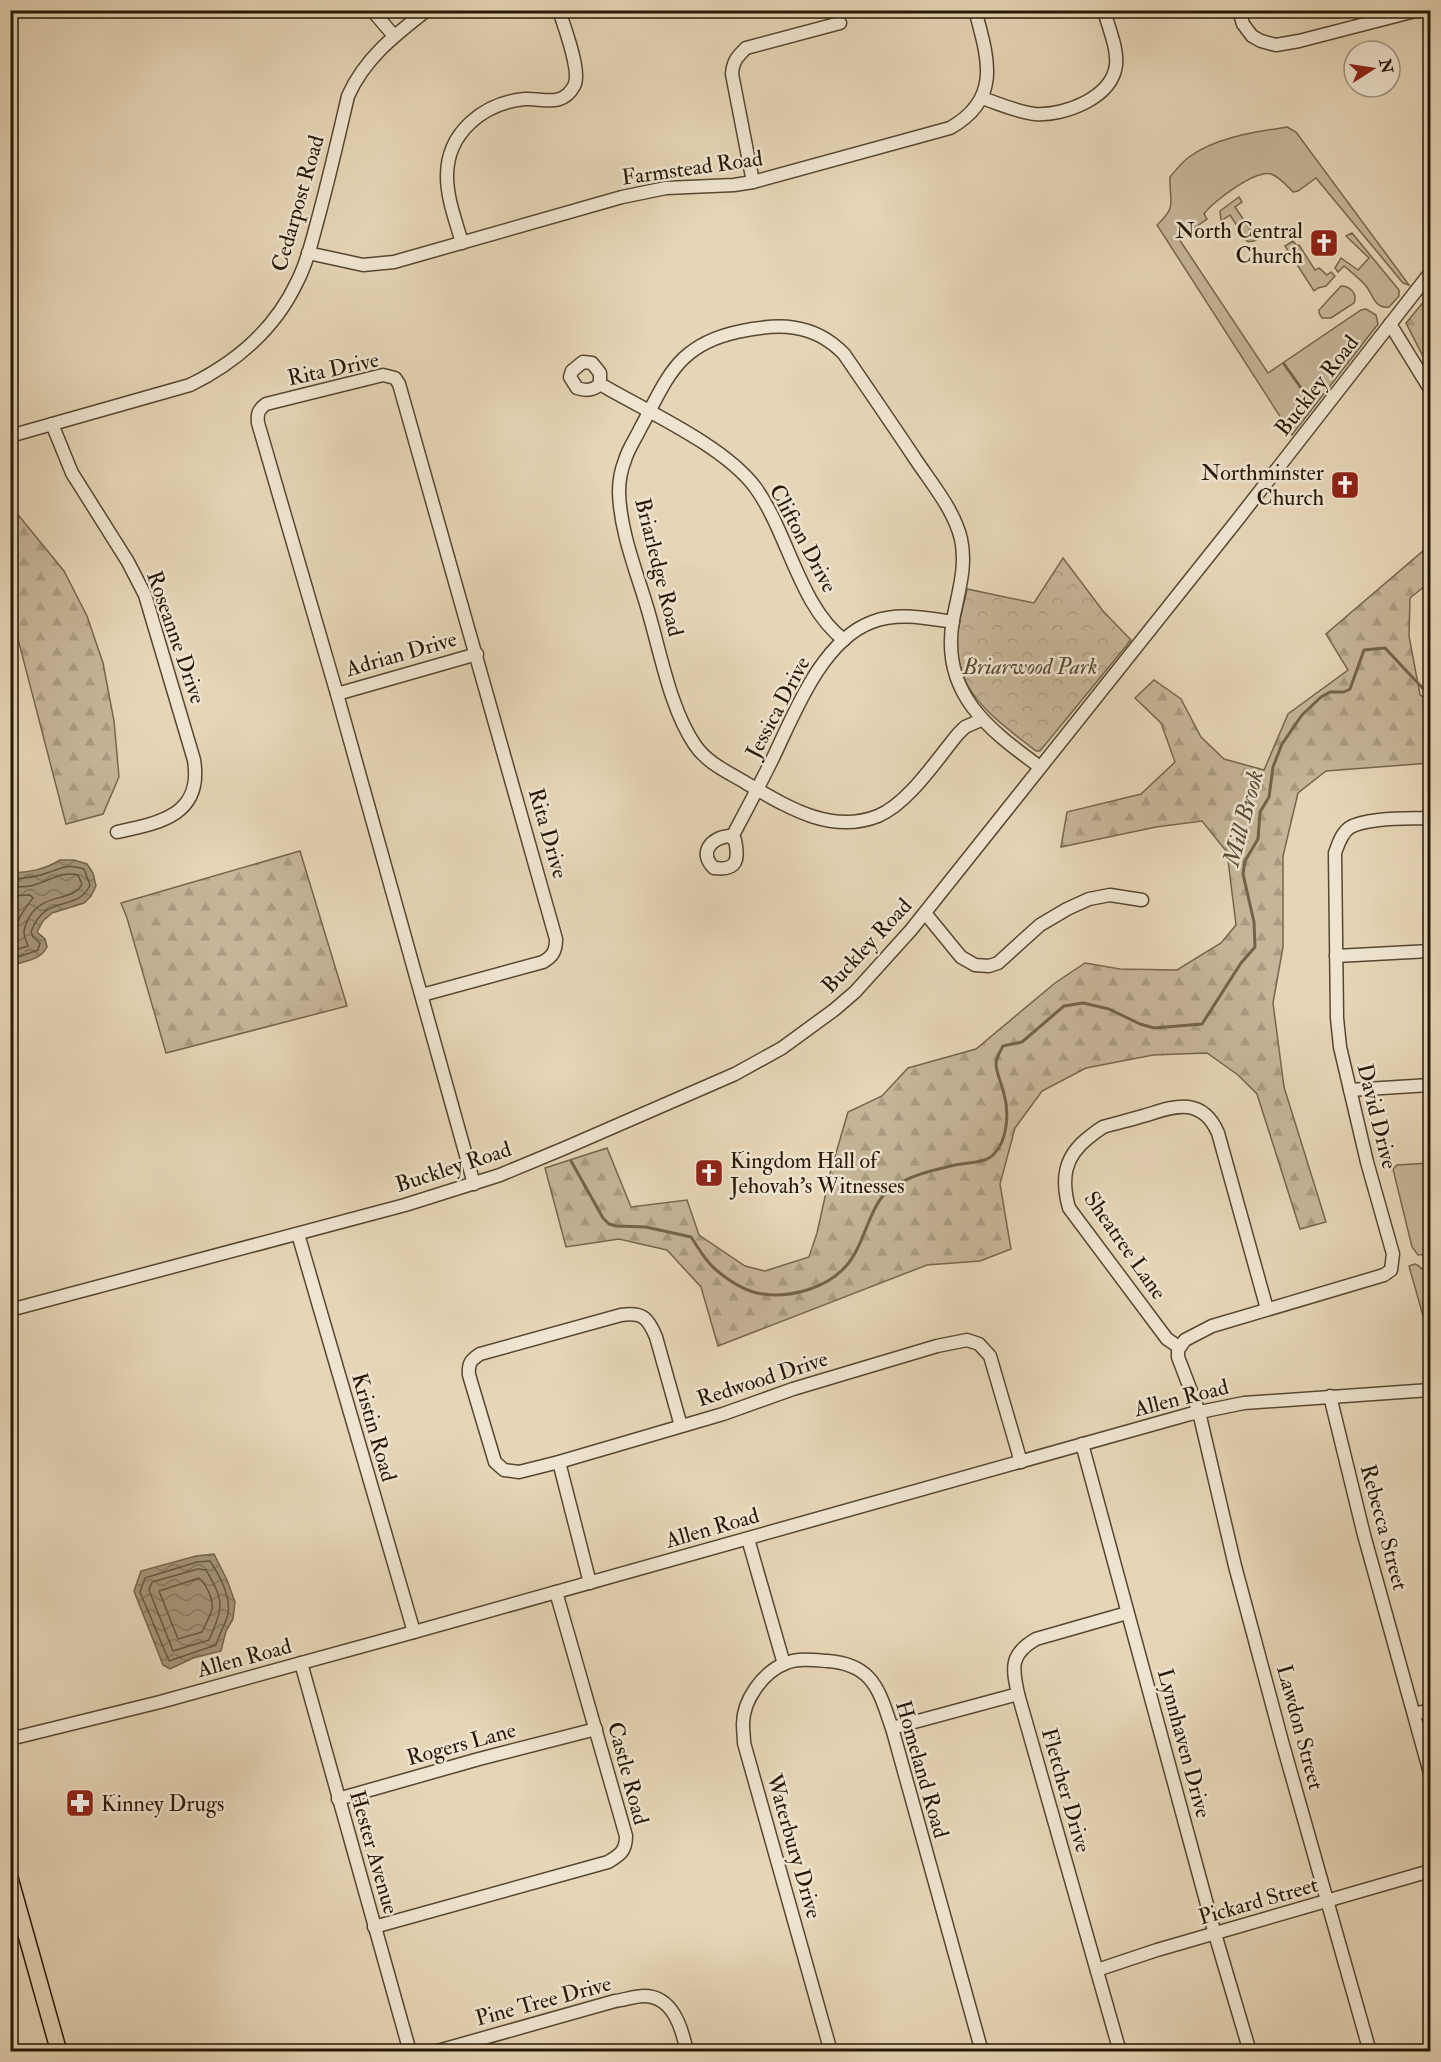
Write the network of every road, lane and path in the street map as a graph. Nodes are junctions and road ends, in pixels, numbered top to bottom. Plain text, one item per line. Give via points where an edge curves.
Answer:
1 (372, 10) edge
2 (427, 10) edge
3 (559, 10) edge
4 (975, 10) edge
5 (1104, 10) edge
6 (1239, 10) edge
7 (1419, 10) edge
8 (1372, 16) edge
9 (840, 23) dead end
10 (394, 36) junction
11 (982, 98) junction
12 (753, 182) junction
13 (462, 243) junction
14 (308, 253) junction
15 (1431, 273) edge
16 (1390, 324) junction
17 (600, 384) dead end
18 (1431, 389) edge
19 (649, 412) junction
20 (52, 424) junction
21 (10, 436) edge
22 (953, 622) junction
23 (844, 640) junction
24 (477, 654) junction
25 (337, 694) junction
26 (981, 720) junction
27 (1040, 767) junction
28 (757, 790) junction
29 (1431, 818) edge
30 (117, 832) dead end
31 (732, 837) dead end
32 (1142, 900) dead end
33 (925, 913) junction
34 (1431, 951) edge
35 (1336, 956) junction
36 (422, 995) junction
37 (1431, 1085) edge
38 (1350, 1090) junction
39 (474, 1184) junction
40 (298, 1234) junction
41 (10, 1310) edge
42 (1267, 1310) junction
43 (1179, 1347) junction
44 (1431, 1390) edge
45 (1330, 1396) junction
46 (1199, 1412) junction
47 (681, 1426) junction
48 (1082, 1444) junction
49 (559, 1462) junction
50 (1021, 1462) junction
51 (748, 1539) junction
52 (590, 1582) junction
53 (556, 1592) junction
54 (1127, 1613) junction
55 (414, 1632) junction
56 (301, 1663) junction
57 (784, 1664) junction
58 (1018, 1694) junction
59 (1431, 1710) edge
60 (1414, 1714) junction
61 (892, 1728) junction
62 (596, 1729) junction
63 (10, 1739) edge
64 (1431, 1773) edge
65 (338, 1799) junction
66 (1431, 1871) edge
67 (10, 1878) edge
68 (1328, 1902) junction
69 (374, 1927) junction
70 (1215, 1934) junction
71 (1097, 1970) junction
72 (59, 2052) edge
73 (410, 2052) edge
74 (434, 2052) edge
75 (687, 2052) edge
76 (831, 2052) edge
77 (982, 2052) edge
78 (1120, 2052) edge
79 (1250, 2052) edge
80 (1370, 2052) edge

1 - 10 street
2 - 10 street, Cedarpost Road
3 - 13 street via 576,67 575,86 566,95 548,102 526,99 500,104 471,121 458,137 447,173 448,193
4 - 11 street, Farmstead Road via 988,71
5 - 11 street via 1116,68 1101,91 1089,100 1037,114
6 - 8 street via 1252,36 1276,45
7 - 8 street
9 - 12 street via 746,48 736,57 732,74
10 - 14 street, Cedarpost Road via 367,63 348,96
11 - 12 street, Farmstead Road via 975,110 950,128
12 - 13 street, Farmstead Road via 666,188 622,197
13 - 14 street, Farmstead Road via 394,262 363,265
14 - 20 street, Cedarpost Road via 297,282 268,327 215,373 167,393
15 - 16 street, Buckley Road
16 - 18 street
16 - 27 street, Buckley Road
17 - 19 street, Clifton Drive
19 - 22 street, Briarledge Road via 685,357 726,335 781,325 835,345 953,517 964,561
19 - 23 street, Clifton Drive via 696,438 729,462 755,488 807,593
19 - 28 street, Briarledge Road via 625,457 621,474 623,524 683,726 697,748 715,765
20 - 21 street, Cedarpost Road
20 - 30 street, Roseanne Drive via 72,473 145,595 197,776 188,802 176,814 158,823
22 - 23 street, Jessica Drive via 901,616 872,622
22 - 26 street, Briarledge Road via 951,641 956,677
23 - 28 street, Jessica Drive via 814,678
24 - 25 street, Adrian Drive
24 - 25 street, Rita Drive via 395,378 383,375 266,404 257,415 258,423
24 - 36 street, Rita Drive via 546,899 556,948 552,957 543,962
25 - 36 street, Rita Drive
26 - 27 street, Briarledge Road
26 - 28 street, Briarledge Road via 965,727 912,789 878,816 840,822 815,818
27 - 33 street, Buckley Road
28 - 31 street, Jessica Drive
29 - 35 street, David Drive via 1368,822 1349,828 1341,837 1335,854
32 - 33 street via 1110,895 1089,899 1040,925 998,963 989,966 975,965 961,957
33 - 39 street, Buckley Road via 855,992 782,1048 720,1081
34 - 35 street
35 - 38 street, David Drive via 1340,1047
36 - 39 street, Rita Drive
37 - 38 street
38 - 42 street, David Drive via 1393,1254 1391,1270
39 - 40 street, Buckley Road
40 - 41 street, Buckley Road
40 - 55 street, Kristin Road
42 - 43 street, David Drive via 1212,1326
42 - 43 street, Sheatree Lane via 1218,1133 1207,1115 1187,1106 1101,1128 1078,1146 1071,1157 1064,1184 1069,1208 1167,1339
43 - 46 street via 1178,1358
44 - 45 street, Allen Road
45 - 46 street, Allen Road via 1244,1402
45 - 60 street, Rebecca Street
46 - 48 street, Allen Road
46 - 68 street, Lawdon Street via 1235,1566
47 - 49 street, Redwood Drive
47 - 49 street, Redwood Drive via 656,1337 643,1316 621,1315 480,1354 471,1360 469,1375 495,1462 504,1470 519,1472
47 - 50 street, Redwood Drive via 793,1389 967,1340 979,1344 990,1356
48 - 50 street, Allen Road
48 - 54 street, Lynnhaven Drive
49 - 52 street
50 - 51 street, Allen Road
51 - 52 street, Allen Road
51 - 57 street
52 - 53 street, Allen Road
53 - 55 street, Allen Road
53 - 62 street, Castle Road
54 - 58 street, Fletcher Drive via 1036,1639 1025,1646 1014,1664
54 - 70 street, Lynnhaven Drive
55 - 56 street, Allen Road
56 - 63 street, Allen Road
56 - 65 street, Hester Avenue
57 - 61 street, Homeland Road via 813,1660 856,1668 877,1691
57 - 76 street, Waterbury Drive via 760,1683 748,1700 742,1722 744,1743
58 - 61 street
58 - 71 street, Fletcher Drive
59 - 60 street
60 - 64 street, Rebecca Street
61 - 77 street, Homeland Road
62 - 65 street, Rogers Lane
62 - 69 street, Castle Road via 626,1836 626,1846 620,1855 608,1862
65 - 69 street, Hester Avenue
66 - 68 street, Pickard Street
67 - 72 main road
68 - 70 street, Pickard Street
68 - 80 street, Lawdon Street
69 - 73 street, Hester Avenue
70 - 71 street, Pickard Street
70 - 79 street, Lynnhaven Drive
71 - 78 street, Fletcher Drive
74 - 75 street, Pine Tree Drive via 645,1996 663,2002 674,2013

